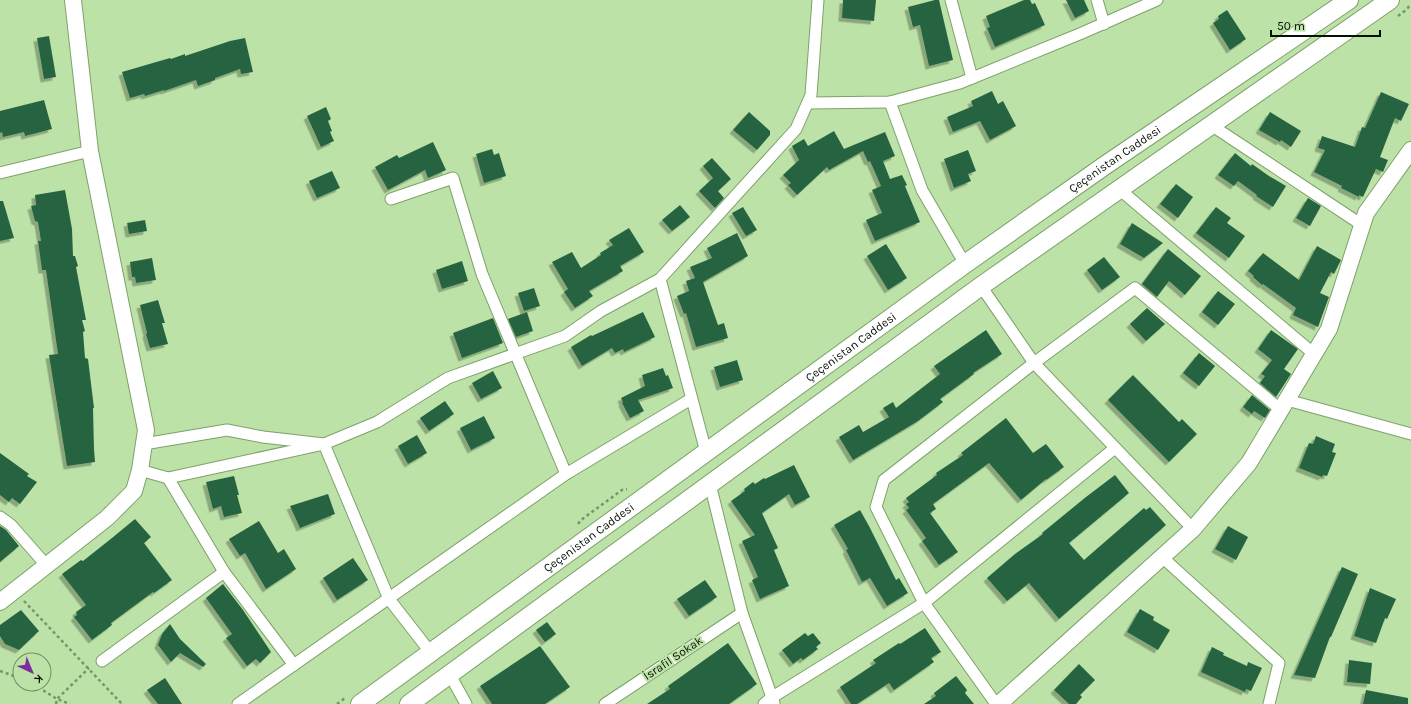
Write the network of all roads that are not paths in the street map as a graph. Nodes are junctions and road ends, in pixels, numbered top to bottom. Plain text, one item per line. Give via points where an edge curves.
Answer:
1 (73, 0) edge
2 (818, 0) edge
3 (951, 0) edge
4 (1096, 0) edge
5 (1156, 0) edge
6 (1348, 0) edge
7 (1390, 0) edge
8 (1104, 24) junction
9 (972, 78) junction
10 (890, 102) junction
11 (808, 103) junction
12 (1211, 125) junction
13 (1411, 150) edge
14 (90, 151) junction
15 (0, 173) edge
16 (1119, 189) junction
17 (391, 199) dead end
18 (1362, 225) junction
19 (965, 264) junction
20 (660, 279) junction
21 (981, 286) junction
22 (516, 353) junction
23 (1314, 354) junction
24 (1034, 363) junction
25 (691, 399) junction
26 (1284, 405) junction
27 (1411, 434) edge
28 (144, 444) junction
29 (324, 444) junction
30 (1115, 448) junction
31 (706, 452) junction
32 (140, 470) junction
33 (566, 474) junction
34 (168, 478) junction
35 (710, 484) junction
36 (0, 517) edge
37 (1193, 529) junction
38 (1162, 556) junction
39 (47, 566) junction
40 (224, 572) junction
41 (389, 599) junction
42 (0, 602) edge
43 (924, 603) junction
44 (742, 613) junction
45 (431, 653) junction
46 (102, 661) road end
47 (294, 665) junction
48 (450, 675) junction
49 (770, 702) edge
50 (1003, 703) edge
51 (238, 704) edge
52 (360, 704) edge
53 (409, 704) edge
54 (466, 704) edge
55 (605, 704) edge
56 (1269, 704) edge

1 - 14 street
2 - 11 street via 811,95
3 - 9 street
4 - 8 street
5 - 8 street
6 - 19 main road, Çeçenistan Caddesi
7 - 12 main road
8 - 9 street
9 - 10 street
10 - 11 street
10 - 19 street via 922,190
11 - 20 street via 796,129
12 - 16 main road
12 - 18 street
13 - 18 street via 1366,214
14 - 15 street
14 - 28 street via 146,430
16 - 21 main road
16 - 23 street
17 - 22 street via 453,178 482,274
18 - 23 street via 1329,329
19 - 31 main road, Çeçenistan Caddesi
20 - 22 street via 601,311 565,336
20 - 25 street
21 - 24 street
21 - 35 main road
22 - 29 street via 448,378 377,422
22 - 33 street
23 - 26 street
24 - 26 street via 1135,288
24 - 30 street
24 - 43 street via 884,480 876,507
25 - 31 street
25 - 33 street
26 - 27 street
26 - 37 street via 1249,463
28 - 29 street via 227,430
28 - 32 street
29 - 34 street
29 - 41 street
30 - 37 street
30 - 43 street
31 - 45 main road, Çeçenistan Caddesi
32 - 34 street
32 - 39 street via 134,491 106,518
33 - 41 street
34 - 40 street
35 - 44 street
35 - 48 main road
36 - 39 street via 11,525
37 - 38 street
38 - 50 street
38 - 56 street via 1279,663
39 - 42 street
40 - 46 street
40 - 47 street
41 - 45 street
41 - 47 street
43 - 49 street
43 - 50 street
44 - 49 street
44 - 55 street, İsrafil Sokak
45 - 52 main road, Çeçenistan Caddesi
47 - 51 street
48 - 53 main road
48 - 54 street

